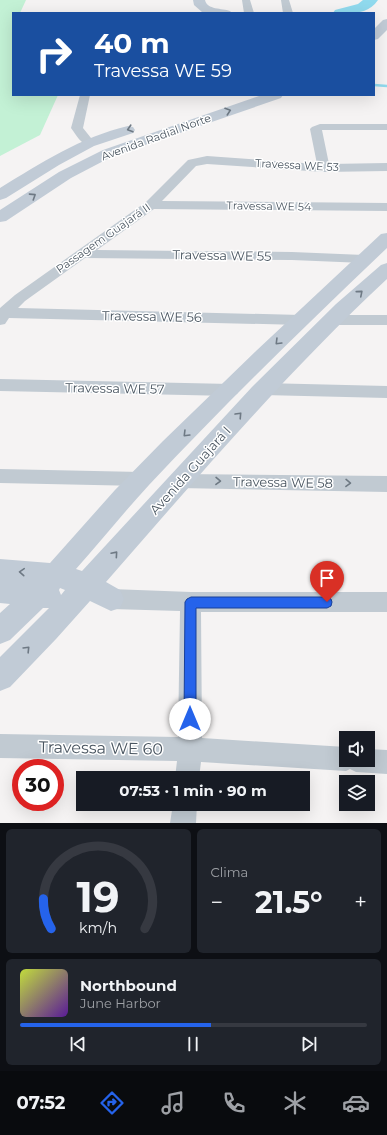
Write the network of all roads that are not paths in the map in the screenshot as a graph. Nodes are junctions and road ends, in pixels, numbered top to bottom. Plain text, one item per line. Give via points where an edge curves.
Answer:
1 (246, 0) edge
2 (285, 0) edge
3 (203, 8) edge
4 (221, 12) edge
5 (249, 12) edge
6 (288, 12) edge
7 (375, 21) edge
8 (387, 22) edge
9 (375, 35) edge
10 (85, 96) edge
11 (230, 96) edge
12 (273, 96) edge
13 (193, 109) dead end
14 (144, 125) dead end
15 (387, 127) edge
16 (89, 143) junction
17 (207, 160) joint
18 (387, 167) edge
19 (324, 168) junction
20 (0, 195) edge
21 (151, 205) junction
22 (387, 207) edge
23 (0, 217) edge
24 (387, 238) edge
25 (81, 254) junction
26 (364, 260) junction
27 (387, 269) edge
28 (2, 317) edge
29 (301, 320) junction
30 (332, 320) junction
31 (387, 320) edge
32 (0, 385) edge
33 (263, 389) junction
34 (231, 390) junction
35 (387, 392) edge
36 (0, 476) edge
37 (140, 479) junction
38 (179, 481) junction
39 (387, 484) edge
40 (0, 571) edge
41 (56, 575) junction
42 (0, 591) edge
43 (81, 593) junction
44 (39, 594) junction
45 (111, 599) joint
46 (191, 602) junction
47 (387, 602) edge
48 (0, 631) edge
49 (0, 677) edge
50 (0, 746) edge
51 (190, 749) junction
52 (339, 759) edge
53 (375, 761) edge
54 (387, 762) edge
55 (188, 771) edge
56 (184, 811) edge
57 (183, 823) edge

1 - 5 street
2 - 6 street
3 - 4 main road
7 - 8 main road
8 - 9 main road
10 - 16 street via 77,128
11 - 13 main road, Avenida Radial Norte
23 -> 12 main road, Avenida Radial Norte via 65,175 108,153
14 -> 16 main road, Avenida Radial Norte
15 - 19 street via 316,129
16 - 20 main road, Avenida Radial Norte
17 - 19 street, Travessa WE 53
17 - 21 street, Passagem Guajará II via 197,161 188,166
18 - 19 street, Travessa WE 53
21 - 22 street, Travessa WE 54
21 - 25 street, Passagem Guajará II
24 - 26 main road, Avenida Guajará I
25 - 26 street, Travessa WE 55 via 292,256
25 - 28 street, Passagem Guajará II via 20,298
26 - 29 main road, Avenida Guajará I
30 -> 27 main road, Avenida Guajará I via 346,304
28 - 29 street, Travessa WE 56
29 -> 34 main road, Avenida Guajará I
30 - 31 street
30 - 33 main road, Avenida Guajará I
32 - 34 street, Travessa WE 57
33 - 35 street
38 -> 33 main road, Avenida Guajará I
34 -> 37 main road, Avenida Guajará I
36 - 37 street
37 - 41 main road, Avenida Guajará I
38 -> 39 street, Travessa WE 58
43 -> 38 main road, Avenida Guajará I
41 -> 40 main road
41 - 43 main road
41 - 44 main road, Avenida Guajará I
42 - 44 main road
43 - 44 main road
43 - 45 main road
49 -> 43 main road, Avenida Guajará I
44 - 48 main road, Avenida Guajará I
45 - 46 street
46 - 47 street
46 - 51 street
50 - 51 street, Travessa WE 60
51 - 52 street, Travessa WE 60
51 - 55 street
53 - 54 street
56 - 57 street

